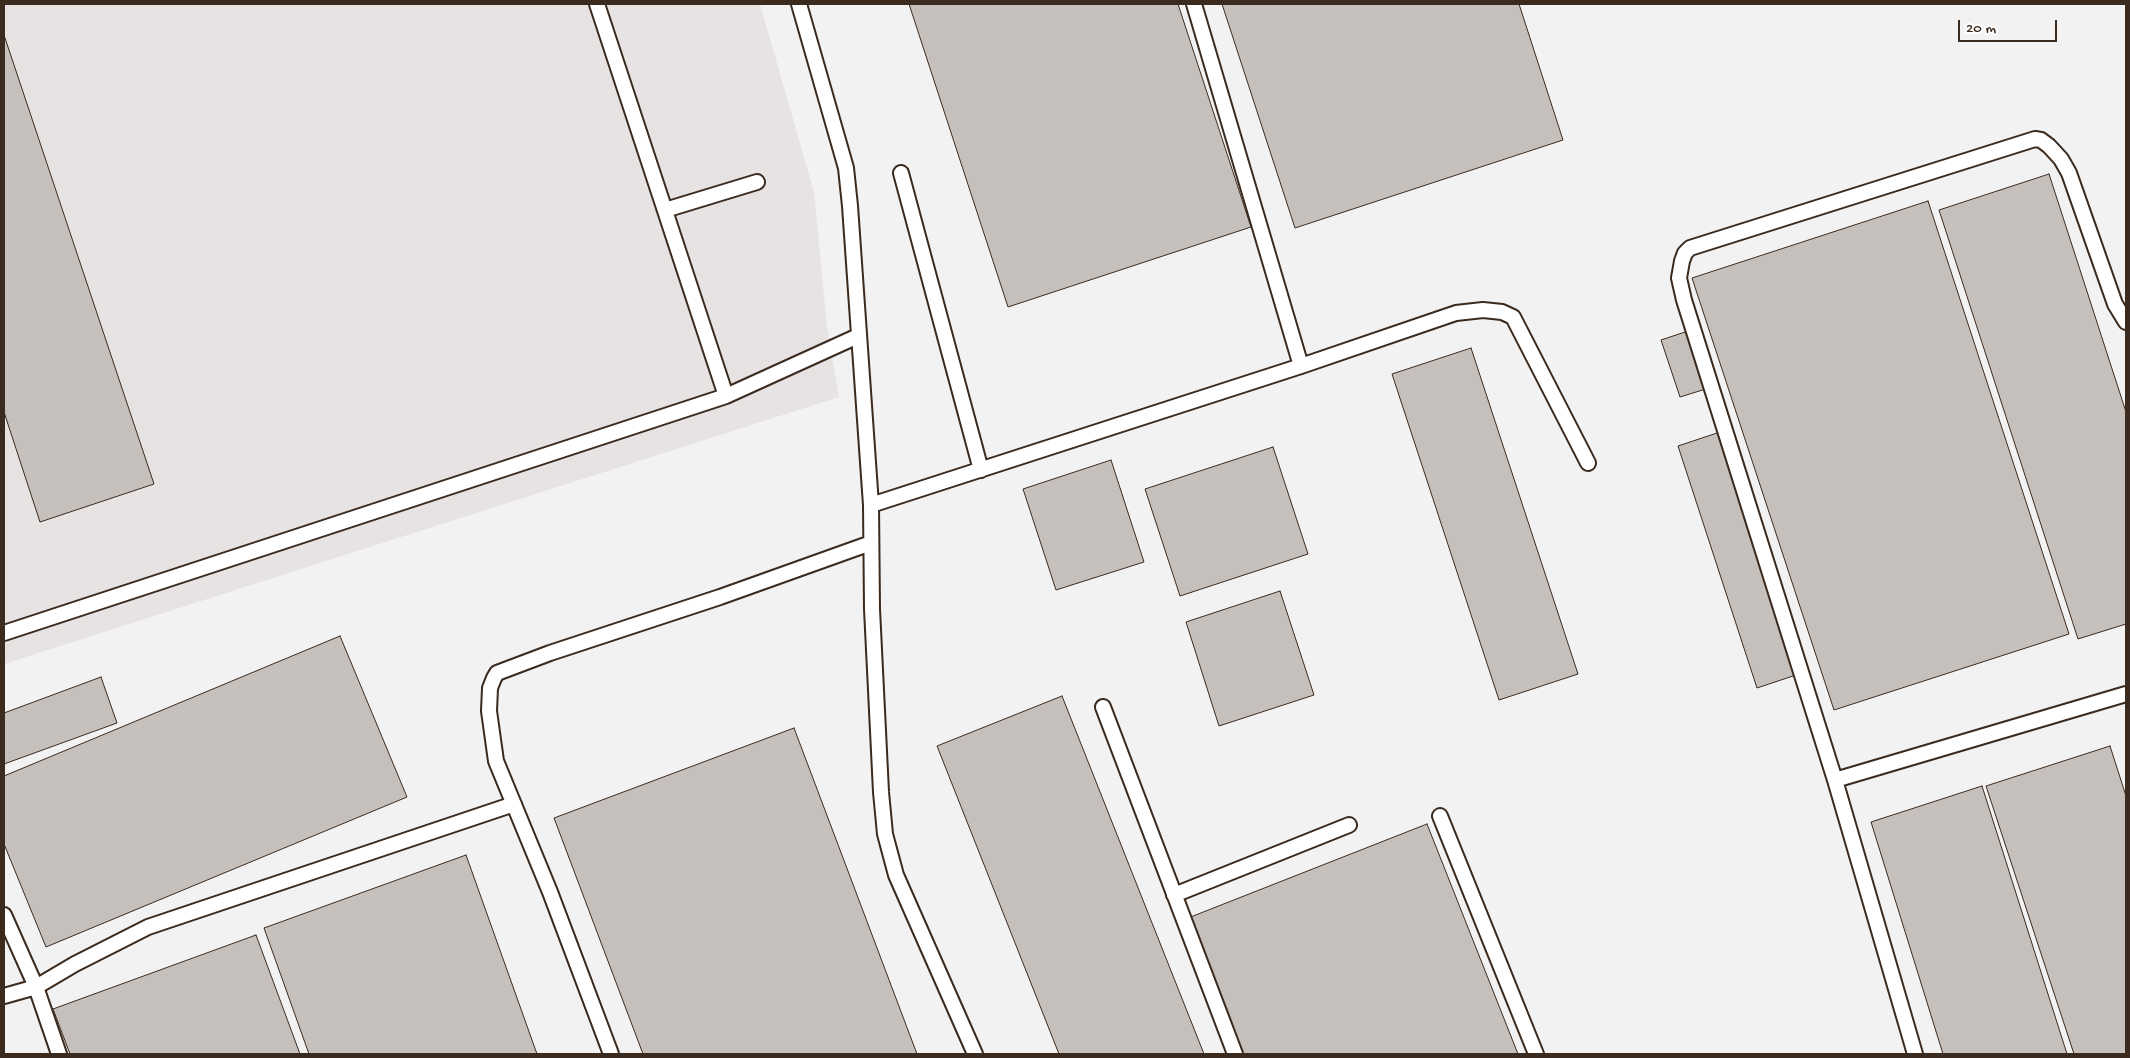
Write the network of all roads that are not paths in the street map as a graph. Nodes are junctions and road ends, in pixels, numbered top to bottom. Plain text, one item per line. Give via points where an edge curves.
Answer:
1 (597, 4) edge
2 (799, 4) edge
3 (1194, 4) edge
4 (901, 173) dead end
5 (757, 182) dead end
6 (665, 210) junction
7 (2126, 322) edge
8 (858, 336) junction
9 (1301, 366) junction
10 (726, 396) junction
11 (1588, 463) dead end
12 (981, 470) junction
13 (870, 505) junction
14 (871, 542) junction
15 (4, 633) edge
16 (2126, 694) edge
17 (1103, 707) dead end
18 (1835, 780) junction
19 (514, 804) junction
20 (1440, 816) dead end
21 (1349, 825) dead end
22 (1174, 895) junction
23 (4, 915) edge
24 (36, 987) junction
25 (4, 996) edge
26 (59, 1054) edge
27 (611, 1054) edge
28 (975, 1054) edge
29 (1235, 1054) edge
30 (1536, 1054) edge
31 (1915, 1054) edge

1 - 6 lane
2 - 8 lane via 846,168
3 - 9 lane
4 - 12 lane
5 - 6 lane
6 - 10 lane
7 - 18 lane via 2115,304 2069,173 2049,146 2035,139 1690,248 1685,253 1679,278 1684,300
8 - 10 lane
8 - 13 lane
9 - 11 lane via 1456,313 1502,312 1513,317
9 - 12 lane
10 - 15 lane
12 - 13 lane
13 - 14 lane
14 - 19 lane via 497,674 490,688 490,731 496,761
14 - 28 lane via 885,834 896,875
16 - 18 lane
17 - 22 lane
18 - 31 lane
19 - 24 lane via 148,927
19 - 27 lane
20 - 30 lane
21 - 22 lane
22 - 29 lane
23 - 24 lane
24 - 25 lane
24 - 26 lane

